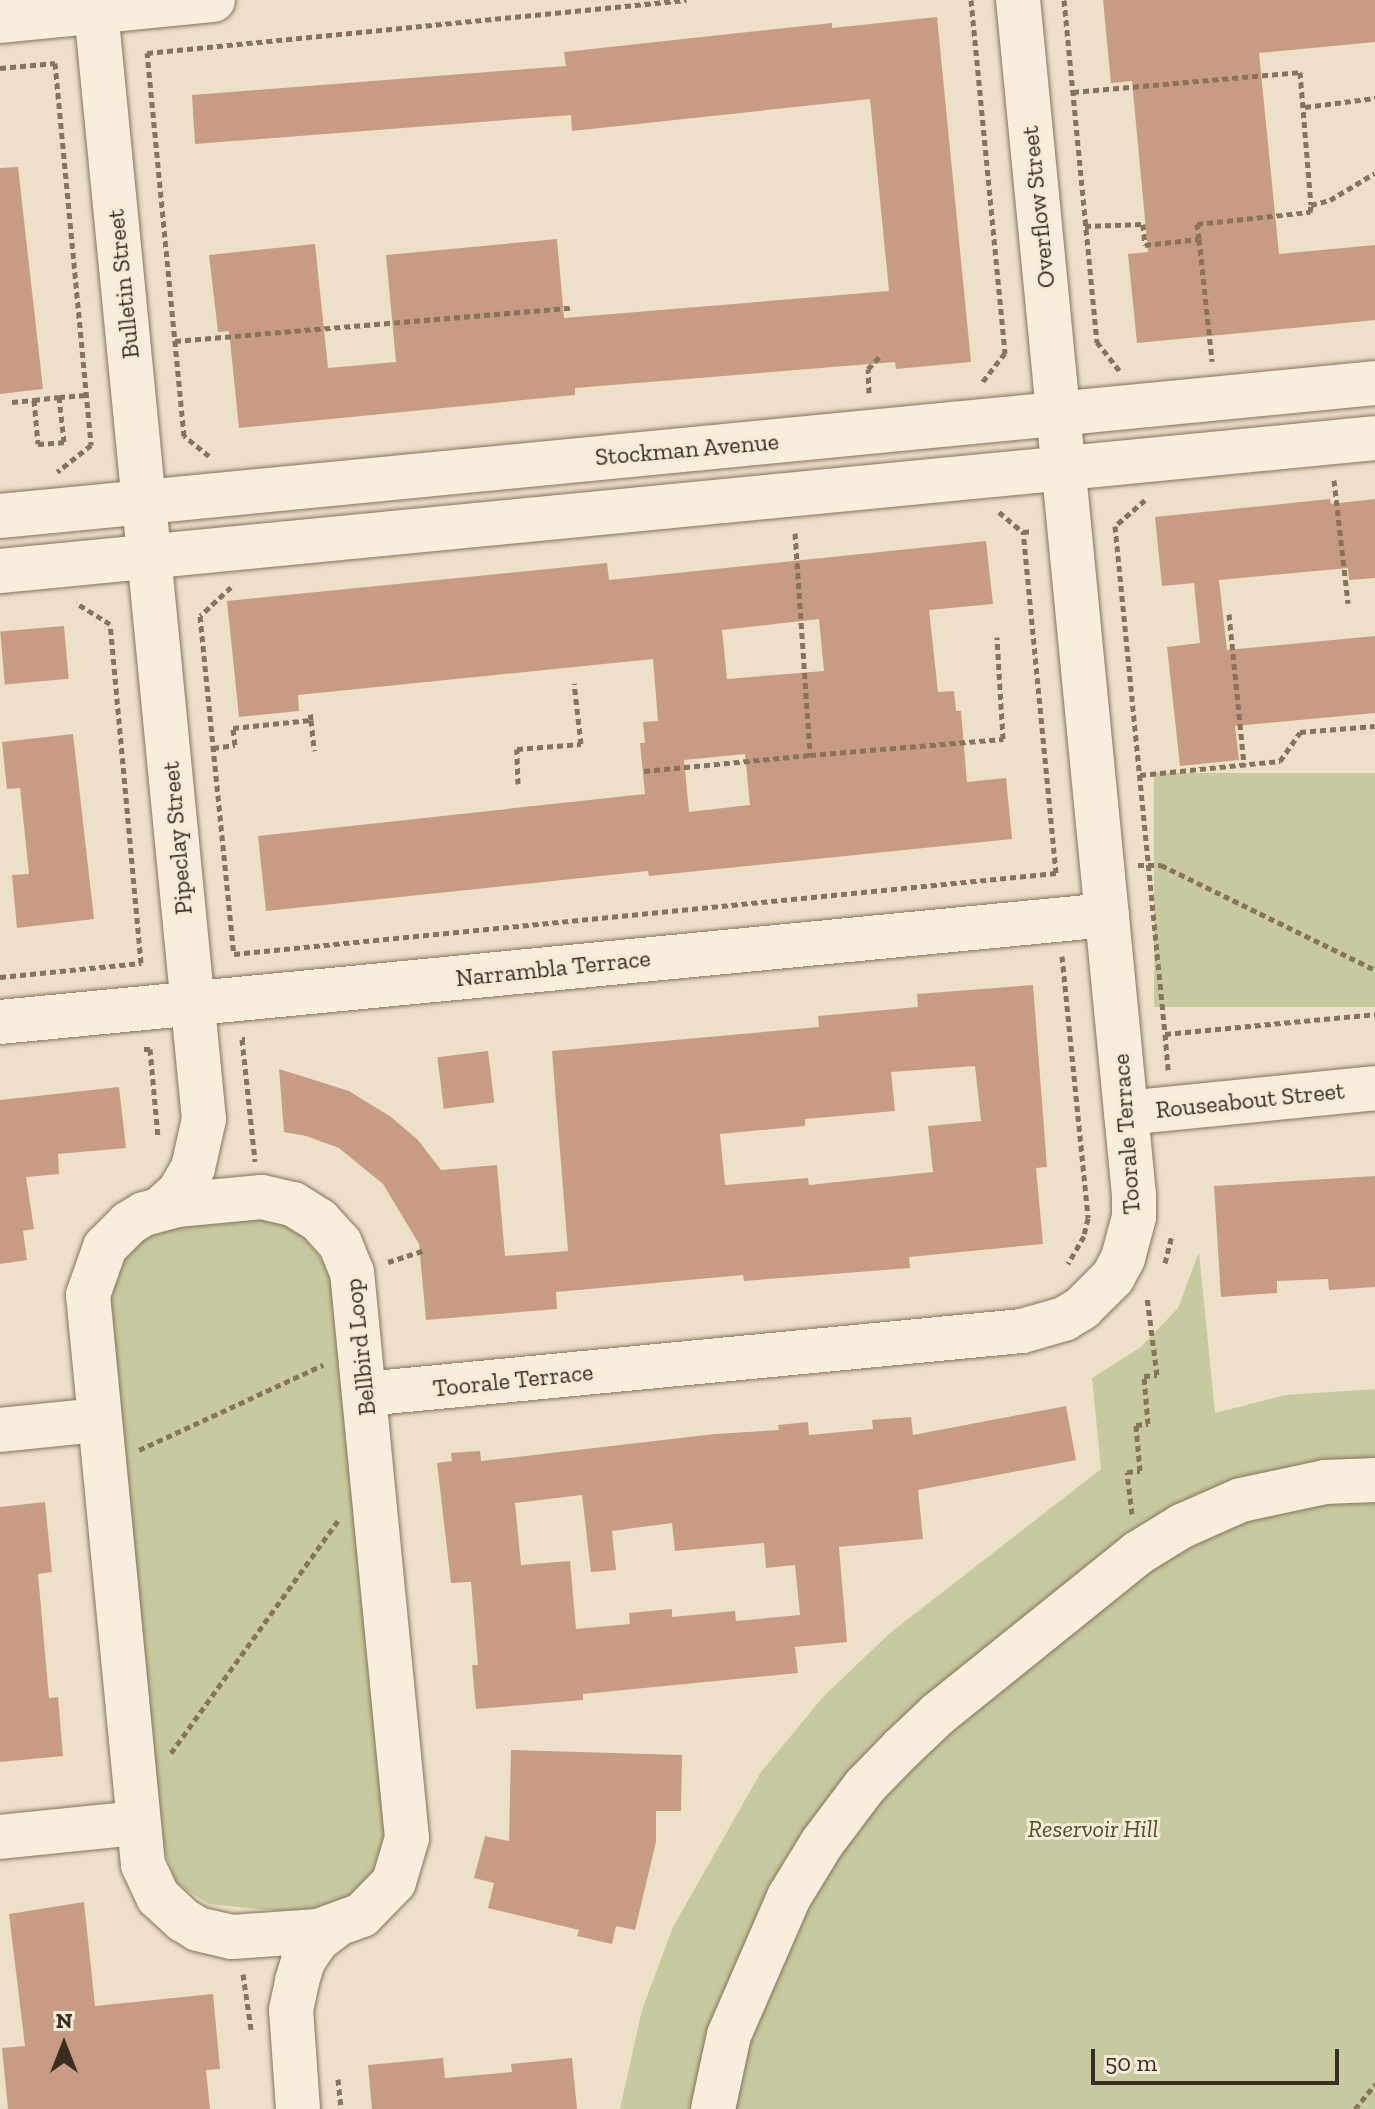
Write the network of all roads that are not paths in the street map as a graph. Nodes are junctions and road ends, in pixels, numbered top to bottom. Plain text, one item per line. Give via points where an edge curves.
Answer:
1 (213, 0) edge
2 (1018, 0) edge
3 (96, 6) edge
4 (0, 21) edge
5 (1375, 383) edge
6 (1058, 413) junction
7 (1375, 438) edge
8 (1063, 468) junction
9 (144, 503) junction
10 (0, 516) edge
11 (149, 556) junction
12 (0, 571) edge
13 (1107, 915) junction
14 (193, 1004) junction
15 (0, 1022) edge
16 (1375, 1088) edge
17 (1126, 1113) junction
18 (204, 1119) junction
19 (264, 1180) junction
20 (161, 1208) junction
21 (363, 1374) junction
22 (99, 1420) junction
23 (0, 1430) edge
24 (1375, 1480) edge
25 (138, 1823) junction
26 (0, 1837) edge
27 (333, 1928) junction
28 (233, 1956) junction
29 (291, 2010) junction
30 (298, 2109) edge
31 (713, 2109) edge

1 - 3 street
2 - 6 street, Overflow Street
3 - 4 street
3 - 9 street, Bulletin Street
5 - 6 street, Stockman Avenue
6 - 8 street, Toorale Terrace
6 - 9 street, Stockman Avenue
7 - 8 street
8 - 11 street
8 - 13 street, Toorale Terrace
9 - 10 street, Stockman Avenue
9 - 11 street, Bulletin Street
11 - 12 street
11 - 14 street, Pipeclay Street
13 - 14 street, Narrambla Terrace via 1061,939
13 - 17 street, Toorale Terrace
14 - 15 street, Narrambla Terrace
14 - 18 street, Pipeclay Street
16 - 17 street, Rouseabout Street
17 - 21 street, Toorale Terrace via 1134,1195 1131,1238 1106,1286 1064,1319 1022,1331
18 - 19 street, Pipeclay Street via 222,1166 237,1186
18 - 20 street, Pipeclay Street via 193,1168 179,1192
19 - 20 street, Bellbird Loop
19 - 21 street, Bellbird Loop via 340,1243 352,1272
20 - 22 street, Bellbird Loop via 116,1234 91,1278 88,1313
21 - 27 street, Bellbird Loop via 407,1838 401,1868 385,1895 362,1915
22 - 23 street
22 - 25 street, Bellbird Loop
24 - 31 street via 1325,1482 1241,1500 1182,1526 1138,1553 938,1714 856,1797 822,1843 767,1940 729,2035
25 - 26 street
25 - 28 street, Bellbird Loop via 143,1865 158,1897
27 - 28 street, Bellbird Loop
27 - 29 street via 303,1961
28 - 29 street via 254,1947
29 - 30 street

